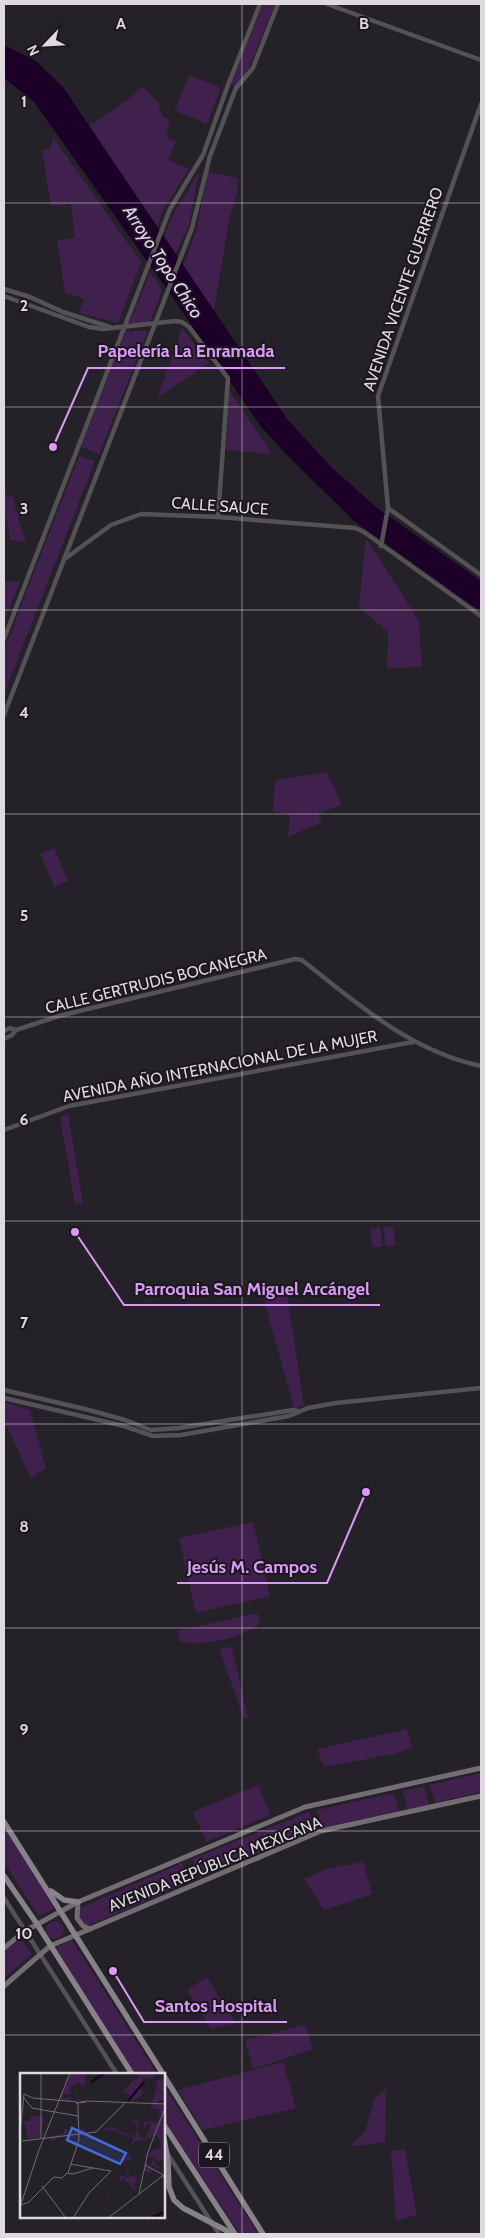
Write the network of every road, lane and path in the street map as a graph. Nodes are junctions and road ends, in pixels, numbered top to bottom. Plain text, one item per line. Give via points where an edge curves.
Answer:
1 (260, 4) edge
2 (278, 4) edge
3 (326, 4) edge
4 (481, 60) edge
5 (481, 104) edge
6 (4, 289) edge
7 (4, 296) edge
8 (155, 324) junction
9 (111, 327) junction
10 (126, 327) junction
11 (388, 508) junction
12 (218, 517) junction
13 (382, 546) junction
14 (65, 559) junction
15 (481, 575) edge
16 (481, 616) edge
17 (4, 638) edge
18 (4, 715) edge
19 (16, 1030) junction
20 (4, 1031) edge
21 (4, 1039) edge
22 (414, 1042) junction
23 (481, 1066) edge
24 (4, 1130) edge
25 (481, 1388) edge
26 (4, 1390) edge
27 (4, 1398) edge
28 (295, 1412) junction
29 (481, 1768) edge
30 (481, 1796) edge
31 (4, 1822) edge
32 (4, 1876) edge
33 (47, 1889) junction
34 (4, 1898) edge
35 (78, 1902) junction
36 (61, 1912) junction
37 (37, 1924) junction
38 (90, 1929) junction
39 (25, 1930) junction
40 (76, 1935) junction
41 (50, 1946) junction
42 (4, 1948) edge
43 (40, 1954) junction
44 (4, 1986) edge
45 (116, 2073) edge
46 (131, 2073) edge
47 (162, 2073) edge
48 (165, 2078) edge
49 (165, 2127) edge
50 (165, 2150) edge
51 (212, 2224) junction
52 (219, 2234) edge
53 (234, 2234) edge
54 (263, 2234) edge

1 - 10 street via 203,154 173,204
2 - 8 street via 253,68 236,88 210,156 195,219
3 - 4 street
5 - 11 street, AVENIDA VICENTE GUERRERO via 378,396
6 - 9 street
7 - 9 street via 82,326
8 - 10 street
8 - 12 street via 182,322 189,327 228,378
8 - 14 street
9 - 10 street
10 - 17 street
11 - 13 street, AVENIDA VICENTE GUERRERO
11 - 15 street
12 - 13 street, CALLE SAUCE via 355,528
12 - 14 street, CALLE SAUCE via 136,515 111,525
13 - 16 street, CALLE SAUCE
14 - 18 street
19 - 20 street, CALLE GERTRUDIS BOCANEGRA
19 - 21 street, CALLE GERTRUDIS BOCANEGRA
19 - 22 street, CALLE GERTRUDIS BOCANEGRA via 59,1016 288,960 302,960 348,999
22 - 23 street
22 - 24 street, AVENIDA AÑO INTERNACIONAL DE LA MUJER via 69,1106
25 - 28 street via 383,1397
26 - 28 street via 98,1412 151,1430
27 - 28 street via 124,1426 153,1436 181,1434
29 - 35 main road, AVENIDA REPÚBLICA MEXICANA via 305,1806
30 - 38 main road, AVENIDA REPÚBLICA MEXICANA via 321,1831
31 - 33 main road, 44
32 - 37 main road
33 - 35 main road via 64,1900
33 - 36 main road, 44
34 - 39 street
35 - 36 main road, AVENIDA REPÚBLICA MEXICANA
35 - 38 main road via 77,1918
36 - 37 main road, AVENIDA REPÚBLICA MEXICANA
36 - 40 main road, 44
37 - 39 main road, AVENIDA REPÚBLICA MEXICANA
37 - 41 main road
38 - 40 main road, AVENIDA REPÚBLICA MEXICANA
39 - 42 main road, AVENIDA REPÚBLICA MEXICANA
39 - 43 street
40 - 41 main road, AVENIDA REPÚBLICA MEXICANA
40 - 47 main road, 44
41 - 43 main road, AVENIDA REPÚBLICA MEXICANA
41 - 46 main road
43 - 44 main road, AVENIDA REPÚBLICA MEXICANA
43 - 45 street
48 - 54 main road, 44
49 - 53 main road, 44
50 - 51 street
50 - 51 main road via 169,2187 174,2200
51 - 52 street
51 - 53 main road

